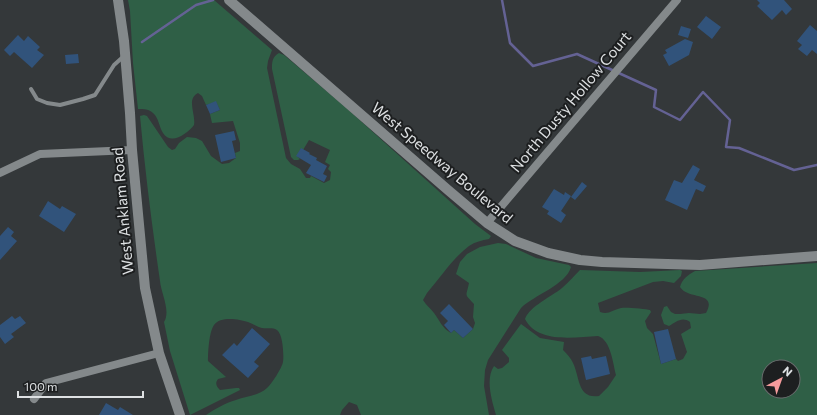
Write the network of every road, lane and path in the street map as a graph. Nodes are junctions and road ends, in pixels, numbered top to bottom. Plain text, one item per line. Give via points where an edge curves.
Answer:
1 (118, 0) edge
2 (229, 0) edge
3 (677, 0) edge
4 (125, 56) junction
5 (31, 89) dead end
6 (132, 150) junction
7 (0, 173) edge
8 (487, 223) junction
9 (817, 256) edge
10 (159, 353) junction
11 (34, 399) dead end
12 (180, 415) edge

1 - 4 main road, West Anklam Road
2 - 8 main road, West Speedway Boulevard
3 - 8 street, North Dusty Hollow Court
4 - 5 lane via 114,65 95,95 60,105 37,100
4 - 6 main road, West Anklam Road
6 - 7 street via 40,154
6 - 10 main road, West Anklam Road via 145,288
8 - 9 main road, West Speedway Boulevard via 506,236 533,248 580,260 700,265
10 - 11 street via 46,383
10 - 12 main road, West Anklam Road

